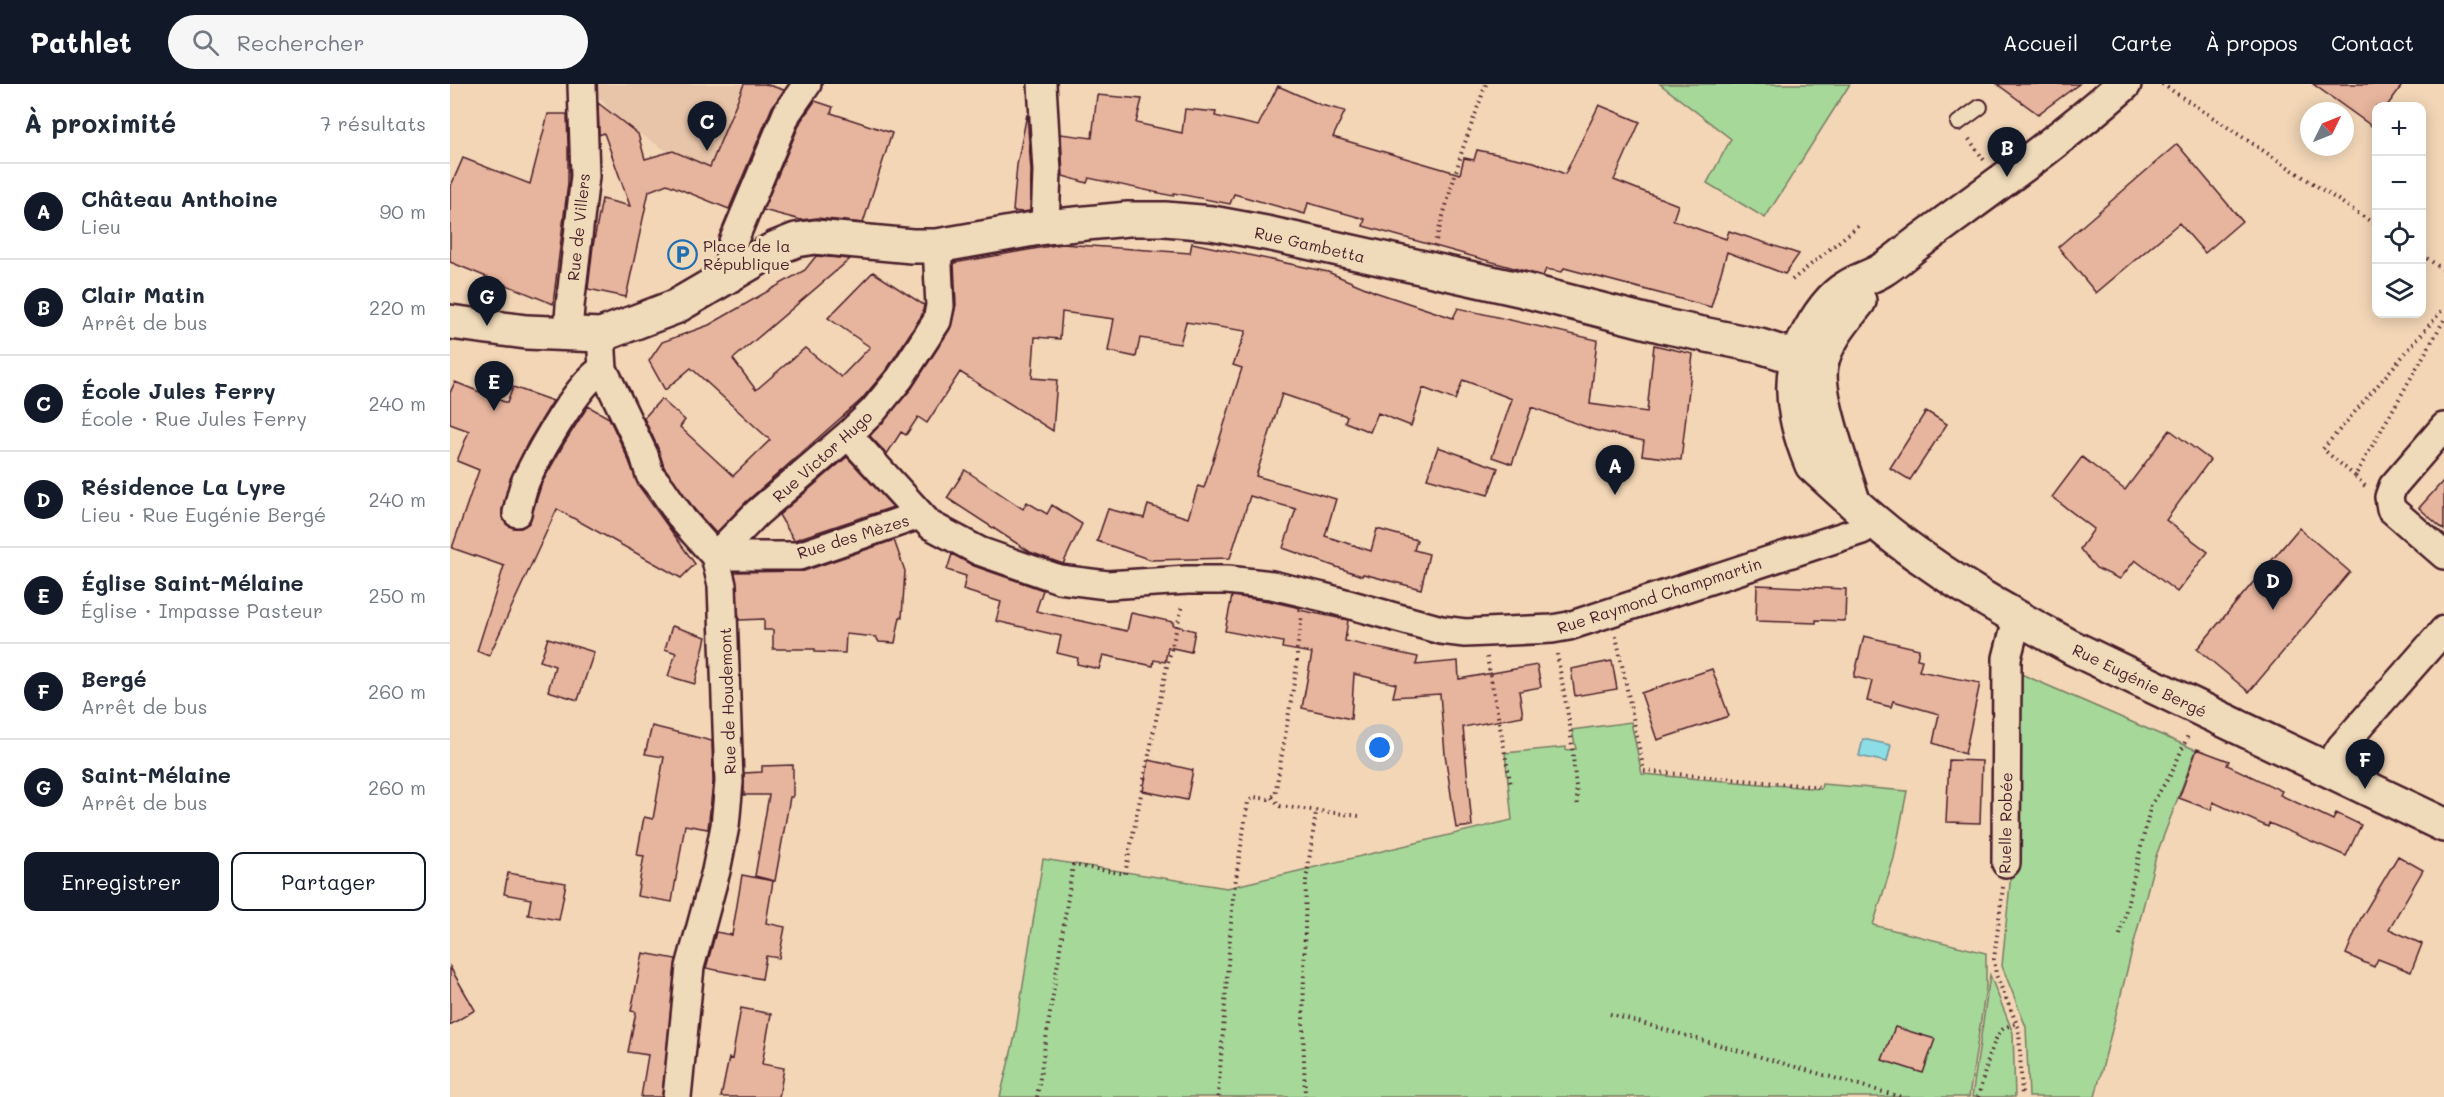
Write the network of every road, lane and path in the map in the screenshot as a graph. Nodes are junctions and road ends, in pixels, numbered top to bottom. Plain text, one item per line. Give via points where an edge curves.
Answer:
1 (582, 84) edge
2 (807, 84) edge
3 (1041, 84) edge
4 (1486, 84) edge
5 (2124, 84) edge
6 (2162, 84) edge
7 (1980, 107) dead end
8 (1958, 123) dead end
9 (1966, 135) dead end
10 (1981, 156) dead end
11 (2372, 222) edge
12 (1858, 226) dead end
13 (1045, 227) junction
14 (937, 246) junction
15 (2426, 258) edge
16 (738, 269) junction
17 (2444, 270) edge
18 (1430, 271) junction
19 (1792, 280) dead end
20 (2444, 308) edge
21 (2444, 320) edge
22 (450, 322) edge
23 (568, 334) junction
24 (601, 335) junction
25 (1809, 361) junction
26 (603, 369) junction
27 (2444, 427) edge
28 (848, 435) junction
29 (2355, 476) junction
30 (2391, 509) junction
31 (1862, 511) junction
32 (517, 513) dead end
33 (919, 515) junction
34 (2444, 555) edge
35 (715, 556) junction
36 (1187, 579) junction
37 (1306, 593) junction
38 (1610, 612) junction
39 (2017, 619) junction
40 (1552, 629) junction
41 (2444, 630) edge
42 (1482, 632) junction
43 (2199, 708) junction
44 (2327, 769) junction
45 (1511, 786) dead end
46 (1820, 787) dead end
47 (1272, 797) junction
48 (1578, 807) dead end
49 (1316, 812) junction
50 (1359, 816) dead end
51 (2444, 825) edge
52 (2006, 863) joint
53 (2120, 935) dead end
54 (1610, 1014) dead end
55 (2017, 1023) junction
56 (677, 1097) edge
57 (1037, 1097) edge
58 (1218, 1097) edge
59 (1305, 1097) edge
60 (1901, 1097) edge
61 (1978, 1097) edge
62 (2022, 1097) edge

1 - 23 street, Rue de Villers via 585,176
2 - 16 street via 787,113 733,242 730,256
3 - 13 street via 1047,171
4 - 18 path via 1462,151
5 - 25 street via 2044,150 1882,270 1844,288 1818,319
6 - 11 path
7 - 8 lane
9 - 10 path
12 - 19 path
13 - 14 street, Rue Gambetta
13 - 18 street, Rue Gambetta via 1128,219 1212,223
14 - 16 street, Rue Gambetta via 815,237 776,248
14 - 28 street, Rue Victor Hugo via 937,321 900,378
15 - 17 path
16 - 24 street via 675,307
18 - 25 street, Rue Gambetta via 1760,346
20 - 29 path via 2324,449
21 - 29 path
22 - 23 street
23 - 24 street
24 - 26 street, Rue de Houdemont
25 - 31 street
26 - 32 street via 586,382 526,478
26 - 35 street, Rue de Houdemont via 650,475 682,520
27 - 30 street via 2393,486 2389,497
28 - 33 street, Rue Raymond Champmartin
28 - 35 street, Rue Victor Hugo via 757,513
29 - 30 path
30 - 34 street
31 - 38 street, Rue Raymond Champmartin via 1862,530
31 - 39 street, Rue Eugénie Bergé via 1928,563
33 - 35 street, Rue des Mèzes via 799,556
33 - 36 street, Rue Raymond Champmartin via 953,539 979,551 1059,579 1107,585
35 - 56 street, Rue de Houdemont via 725,623 729,782 716,871 690,967
36 - 37 street, Rue Raymond Champmartin via 1248,582
36 - 57 path via 1125,874 1073,865
37 - 42 street, Rue Raymond Champmartin via 1441,630
37 - 47 path
38 - 40 street, Rue Raymond Champmartin
38 - 46 path via 1644,771
39 - 43 street, Rue Eugénie Bergé
39 - 52 street, Ruelle Robée via 2007,657
40 - 42 street, Rue Raymond Champmartin
40 - 48 path via 1570,726
41 - 44 street via 2341,747
42 - 45 path
43 - 44 street, Rue Eugénie Bergé
43 - 53 path via 2171,774 2151,805
44 - 51 street, Rue Eugénie Bergé
47 - 49 path via 1280,806
47 - 58 path via 1254,797 1248,802 1233,897
49 - 50 path
49 - 59 path via 1306,881
52 - 55 path, Ruelle Robée via 1994,958 1996,975
54 - 60 path
55 - 61 path via 1994,1038
55 - 62 path, Ruelle Robée

